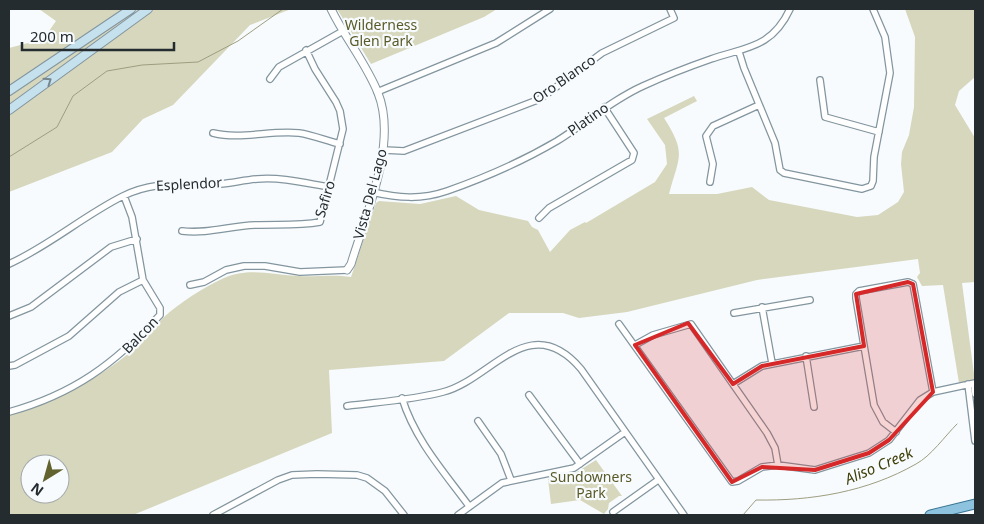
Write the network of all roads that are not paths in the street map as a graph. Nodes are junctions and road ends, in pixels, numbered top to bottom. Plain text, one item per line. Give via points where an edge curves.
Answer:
1 (131, 9) edge
2 (148, 9) edge
3 (331, 9) edge
4 (550, 9) edge
5 (670, 9) edge
6 (790, 9) edge
7 (873, 9) edge
8 (343, 31) junction
9 (306, 50) junction
10 (739, 52) junction
11 (270, 79) dead end
12 (820, 80) dead end
13 (9, 92) edge
14 (378, 92) junction
15 (759, 105) junction
16 (604, 107) junction
17 (9, 110) edge
18 (879, 132) junction
19 (213, 133) dead end
20 (340, 144) junction
21 (384, 150) junction
22 (710, 182) dead end
23 (329, 187) junction
24 (372, 192) junction
25 (124, 196) junction
26 (539, 218) dead end
27 (182, 231) dead end
28 (137, 239) junction
29 (9, 264) edge
30 (347, 270) joint
31 (143, 280) junction
32 (190, 285) dead end
33 (810, 300) dead end
34 (762, 307) junction
35 (734, 313) dead end
36 (9, 316) edge
37 (619, 324) dead end
38 (634, 345) junction
39 (864, 346) junction
40 (806, 356) junction
41 (772, 363) junction
42 (9, 366) edge
43 (733, 384) junction
44 (973, 384) edge
45 (933, 392) junction
46 (975, 394) edge
47 (529, 395) dead end
48 (402, 398) junction
49 (347, 406) dead end
50 (814, 407) dead end
51 (9, 412) edge
52 (478, 421) dead end
53 (625, 432) junction
54 (896, 432) junction
55 (975, 441) edge
56 (580, 464) junction
57 (778, 466) junction
58 (511, 480) junction
59 (658, 480) junction
60 (975, 504) edge
61 (469, 506) junction
62 (613, 512) dead end
63 (213, 515) edge
64 (404, 515) edge
65 (458, 515) edge
66 (684, 515) edge
67 (930, 515) edge

1 - 13 main road
17 -> 2 main road
3 - 8 street, Vista Del Lago
4 - 14 street via 496,43
5 - 21 street, Oro Blanco via 674,18 602,52 540,99 404,151
6 - 10 street, Platino via 771,36
7 - 18 street via 885,37 890,74
8 - 9 street
8 - 14 street, Vista Del Lago
9 - 11 street via 279,67
9 - 20 street, Safiro via 340,111 343,129
10 - 15 street
10 - 16 street, Platino via 642,86
12 - 18 street via 825,117
14 - 21 street, Vista Del Lago via 384,120
15 - 18 street via 775,143 780,170 784,173 862,189 871,186
15 - 22 street via 713,126 708,132 706,136 713,164
16 - 24 street, Platino via 557,141 446,192 407,199
16 - 26 street via 634,153 632,160 549,208
19 - 20 street via 228,137 299,133
20 - 23 street, Safiro
21 - 24 street, Vista Del Lago
23 - 25 street, Esplendor via 287,179 258,179 219,184 167,183
23 - 27 street, Safiro via 320,222 243,226 200,233
24 - 30 street, Vista Del Lago
25 - 28 street, Balcon
25 - 29 street, Esplendor
28 - 31 street, Balcon
28 - 36 street via 111,247 37,302
30 - 32 street via 300,272 244,266
31 - 42 street via 119,292 68,336
31 - 51 street, Balcon via 160,308 160,315 129,348 92,376 66,390
33 - 34 street
34 - 35 street
34 - 41 street
37 - 38 street
38 - 43 street via 688,323
38 - 57 street via 728,479 738,481 762,467
39 - 40 street
39 - 45 street via 856,294 864,289 913,284
39 - 54 street via 874,405 883,422
40 - 41 street
40 - 50 street
41 - 43 street
43 - 57 street via 772,439
44 - 45 street
44 - 46 street
44 - 55 street
45 - 54 street via 920,400
47 - 56 street
48 - 49 street
48 - 53 street via 455,388 510,352 532,346 568,356 581,369
48 - 61 street via 409,422
52 - 58 street via 501,454
53 - 56 street
53 - 59 street
54 - 57 street via 869,452 823,468 807,470
56 - 58 street via 567,471
58 - 61 street via 493,487
59 - 62 street
59 - 66 street
60 - 67 main road
61 - 65 street
63 - 64 street via 278,480 292,475 317,474 367,478 385,491

